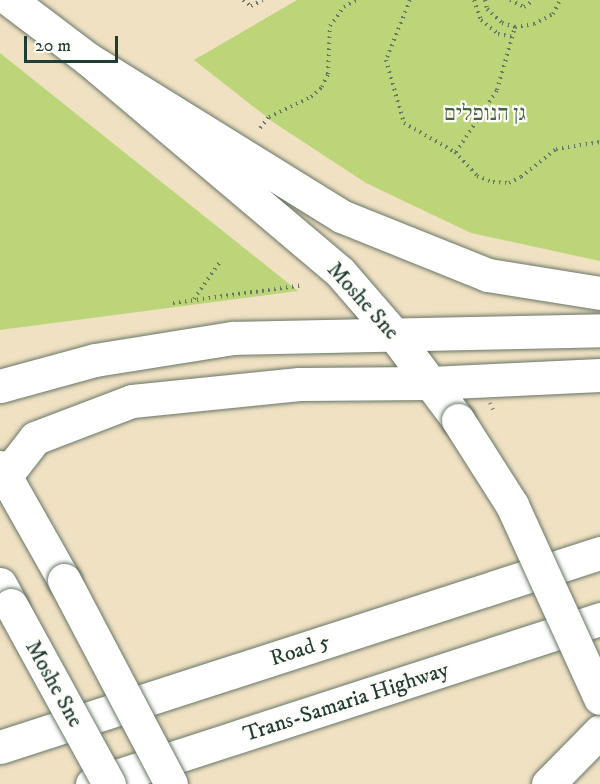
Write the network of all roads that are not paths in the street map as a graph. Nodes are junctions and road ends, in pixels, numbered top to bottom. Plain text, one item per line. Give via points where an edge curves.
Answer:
1 (10, 0) edge
2 (88, 59) junction
3 (600, 293) edge
4 (600, 330) edge
5 (393, 332) junction
6 (600, 375) edge
7 (430, 383) junction
8 (0, 386) edge
9 (1, 475) edge
10 (600, 553) edge
11 (5, 594) edge
12 (600, 619) edge
13 (600, 698) edge
14 (600, 731) edge
15 (0, 747) edge
16 (92, 784) edge
17 (109, 784) edge
18 (171, 784) edge
19 (548, 784) edge

1 - 2 main road, Moshe Sne
2 - 3 main road via 341,216 488,275
2 - 5 main road, Moshe Sne via 340,272
4 - 5 main road
5 - 7 main road, Moshe Sne
5 - 8 main road via 233,338 95,360
6 - 7 main road
7 - 9 main road via 299,384 132,401 35,438
7 - 13 main road, Moshe Sne, bridge via 512,505
9 - 18 main road, bridge via 64,580
10 - 15 main road, Road 5
11 - 17 main road, Moshe Sne, bridge
12 - 16 main road, Trans-Samaria Highway
14 - 19 main road

